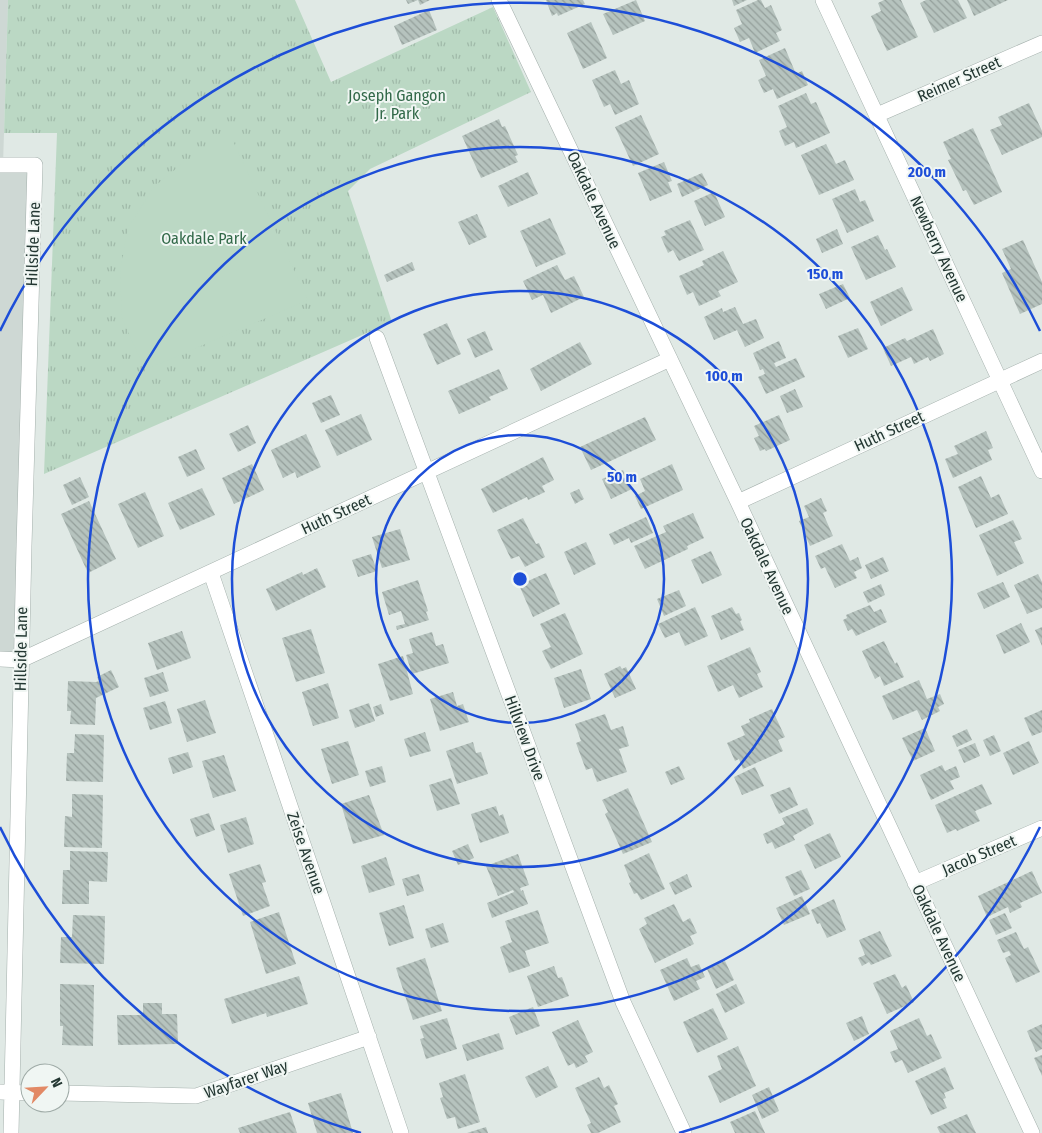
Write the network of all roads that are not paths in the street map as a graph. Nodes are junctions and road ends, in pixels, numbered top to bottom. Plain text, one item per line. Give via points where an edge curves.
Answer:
1 (499, 0) edge
2 (823, 0) edge
3 (1042, 43) edge
4 (877, 115) junction
5 (0, 165) edge
6 (377, 338) dead end
7 (670, 359) junction
8 (1042, 361) edge
9 (999, 380) junction
10 (1042, 471) edge
11 (426, 472) junction
12 (738, 502) junction
13 (211, 573) junction
14 (0, 659) edge
15 (21, 660) junction
16 (1042, 828) edge
17 (915, 883) junction
18 (368, 1037) junction
19 (6, 1092) edge
20 (20, 1093) edge
21 (70, 1093) edge
22 (11, 1133) edge
23 (401, 1133) edge
24 (684, 1133) edge
25 (1032, 1133) edge

1 - 7 street, Oakdale Avenue
2 - 4 street, Newberry Avenue
3 - 4 street, Reimer Street
4 - 9 street, Newberry Avenue
5 - 15 street, Hillside Lane via 35,165
6 - 11 street, Hillview Drive
7 - 11 street, Huth Street
7 - 12 street, Oakdale Avenue
8 - 9 street, Huth Street
9 - 10 street, Newberry Avenue
9 - 12 street, Huth Street
11 - 13 street, Huth Street
11 - 24 street, Hillview Drive via 623,1002
12 - 17 street, Oakdale Avenue
13 - 15 street, Huth Street
13 - 18 street, Zeise Avenue
14 - 15 street, Huth Street
15 - 19 street, Hillside Lane
16 - 17 street, Jacob Street
17 - 25 street, Oakdale Avenue
18 - 21 street, Wayfarer Way via 196,1096
18 - 23 street, Zeise Avenue
19 - 20 street
19 - 22 street, Hillside Lane

